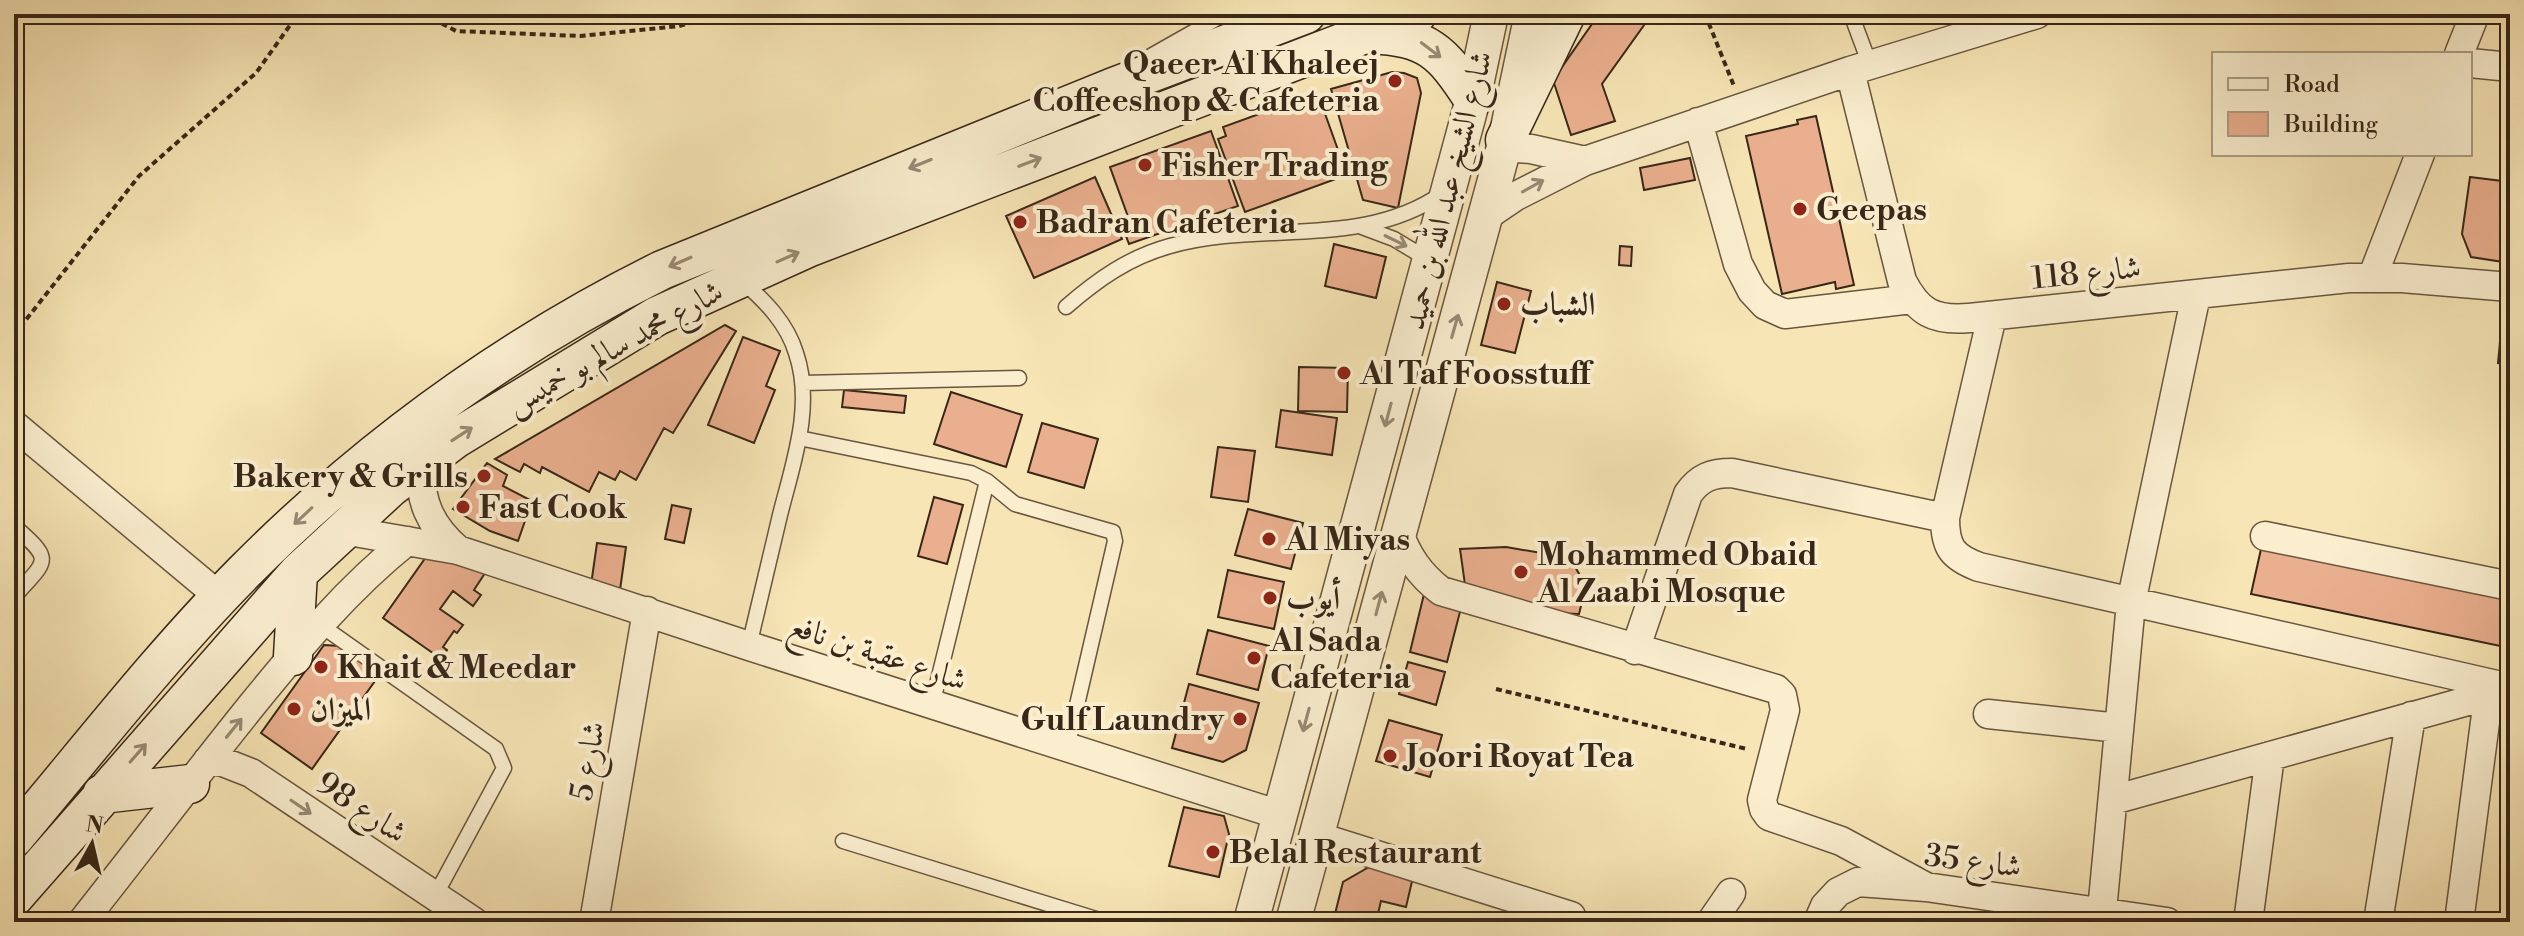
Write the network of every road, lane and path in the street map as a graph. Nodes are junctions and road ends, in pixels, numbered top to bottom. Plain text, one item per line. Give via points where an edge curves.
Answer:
1 (298, 14) edge
2 (424, 14) edge
3 (722, 14) edge
4 (1225, 14) edge
5 (1306, 14) edge
6 (1417, 14) edge
7 (1491, 14) edge
8 (1532, 14) edge
9 (1566, 14) edge
10 (1705, 14) edge
11 (1851, 14) edge
12 (2037, 14) edge
13 (2475, 14) edge
14 (1370, 34) junction
15 (2460, 52) edge
16 (2472, 63) edge
17 (2510, 67) edge
18 (1860, 68) junction
19 (1111, 88) junction
20 (1473, 99) junction
21 (1742, 108) junction
22 (1698, 122) junction
23 (1504, 143) junction
24 (2419, 156) edge
25 (1585, 161) junction
26 (1449, 188) junction
27 (1485, 217) junction
28 (1362, 227) junction
29 (1429, 260) junction
30 (2372, 278) junction
31 (739, 279) junction
32 (2510, 287) edge
33 (2196, 295) junction
34 (1912, 299) junction
35 (1066, 307) dead end
36 (1992, 316) junction
37 (14, 335) edge
38 (1019, 378) dead end
39 (803, 383) junction
40 (14, 425) edge
41 (799, 438) junction
42 (422, 463) junction
43 (987, 481) junction
44 (1945, 518) junction
45 (14, 526) edge
46 (343, 530) junction
47 (1398, 531) junction
48 (2265, 536) dead end
49 (407, 541) junction
50 (458, 550) junction
51 (298, 573) junction
52 (2510, 586) edge
53 (14, 597) edge
54 (220, 597) junction
55 (2131, 603) junction
56 (647, 611) junction
57 (319, 624) junction
58 (749, 646) junction
59 (1635, 650) junction
60 (293, 656) junction
61 (1496, 689) dead end
62 (2496, 689) edge
63 (932, 705) junction
64 (1988, 714) dead end
65 (2411, 716) junction
66 (2119, 728) junction
67 (1067, 748) junction
68 (1773, 756) junction
69 (2270, 756) junction
70 (199, 772) junction
71 (102, 794) junction
72 (2113, 800) junction
73 (1280, 815) junction
74 (1316, 836) junction
75 (14, 838) edge
76 (843, 841) dead end
77 (1926, 887) junction
78 (1731, 893) dead end
79 (435, 896) junction
80 (14, 897) edge
81 (2102, 911) junction
82 (1571, 916) dead end
83 (2137, 920) edge
84 (82, 922) edge
85 (474, 922) edge
86 (594, 922) edge
87 (1106, 922) edge
88 (1251, 922) edge
89 (1293, 922) edge
90 (1711, 922) edge
91 (1818, 922) edge
92 (2167, 922) edge
93 (2248, 922) edge
94 (2378, 922) edge
95 (2459, 922) edge

1 - 37 path via 256,73 139,176
2 - 3 path via 456,31 580,36 679,26
4 - 19 lane via 1150,57
5 - 19 main road, شارع محمد سالم بو خميس
6 - 14 main road, شارع محمد سالم بو خميس
7 - 20 street, شارع الشيخ عبد الله بن حميد
8 - 23 street, شارع الشيخ عبد الله بن حميد
9 - 23 main road
10 - 21 path
11 - 18 lane
12 - 18 street
13 - 15 street
14 -> 20 main road via 1419,41 1445,61
31 -> 14 main road, شارع محمد سالم بو خميس via 810,247
16 - 17 street
18 - 21 street
18 - 34 street via 1902,281
19 -> 54 main road, شارع محمد سالم بو خميس via 729,242 606,299 433,408 336,485
20 - 26 street, شارع الشيخ عبد الله بن حميد
21 - 22 street
22 - 25 street
22 - 34 street via 1738,264 1765,305 1785,314
23 - 25 street
23 - 27 street, شارع الشيخ عبد الله بن حميد
24 - 30 street
27 -> 25 street
26 - 28 lane via 1406,213
26 - 29 street, شارع الشيخ عبد الله بن حميد
47 -> 27 street, شارع الشيخ عبد الله بن حميد
28 -> 29 lane
28 - 35 lane via 1172,245 1097,280
29 -> 73 street, شارع الشيخ عبد الله بن حميد
30 - 32 street, شارع 118
30 - 33 street, شارع 118
31 - 39 lane via 783,325
42 -> 31 main road, شارع محمد سالم بو خميس via 628,332
33 - 36 street, شارع 118
33 - 55 street
34 - 36 street, شارع 118 via 1927,313 1948,320
36 - 44 street
38 - 39 lane
39 - 41 lane
40 - 54 street
41 - 43 lane via 960,470
41 - 58 lane
42 - 46 main road, شارع محمد سالم بو خميس
42 - 50 street via 427,512
43 - 63 lane
43 - 67 lane via 1015,504 1104,528 1115,536
44 - 55 street via 1945,536 1965,562
44 - 59 street via 1732,473 1706,476 1688,494
45 - 53 lane via 43,557
46 - 49 street, شارع عقبة بن نافع
46 - 51 main road, شارع محمد سالم بو خميس
47 - 59 street via 1422,576 1441,591
74 -> 47 street, شارع الشيخ عبد الله بن حميد
48 - 52 street
49 - 50 street, شارع عقبة بن نافع
49 - 57 street
50 - 56 street, شارع عقبة بن نافع
51 - 60 main road
71 -> 51 main road, شارع محمد سالم بو خميس
54 - 75 main road, شارع محمد سالم بو خميس
55 - 62 street
55 - 66 street
56 - 58 street, شارع عقبة بن نافع
56 - 86 street, شارع 5
57 - 60 street
57 - 79 lane via 496,749 504,768
58 - 63 street, شارع عقبة بن نافع
59 - 68 street via 1776,689 1785,710
70 -> 60 street
61 - 68 path
62 - 65 street
62 - 95 street
63 - 67 street, شارع عقبة بن نافع
64 - 66 street
65 - 69 street
65 - 94 street
66 - 72 street
67 - 73 street, شارع عقبة بن نافع
68 - 77 street via 1762,800 1769,816 1849,845
69 - 72 street
69 - 93 street
70 - 71 main road
70 -> 79 street, شارع 98 via 223,762 251,773
70 - 84 street
71 - 80 main road, شارع محمد سالم بو خميس
72 - 81 street
73 - 88 street, شارع الشيخ عبد الله بن حميد
74 - 82 street
74 - 89 street, شارع الشيخ عبد الله بن حميد
76 - 87 lane
77 - 81 street, شارع 35
77 - 91 street, شارع 35 via 1858,882 1838,892
78 - 90 street
79 - 85 street, شارع 98
81 - 83 street, شارع 35
83 - 92 street, شارع 35

